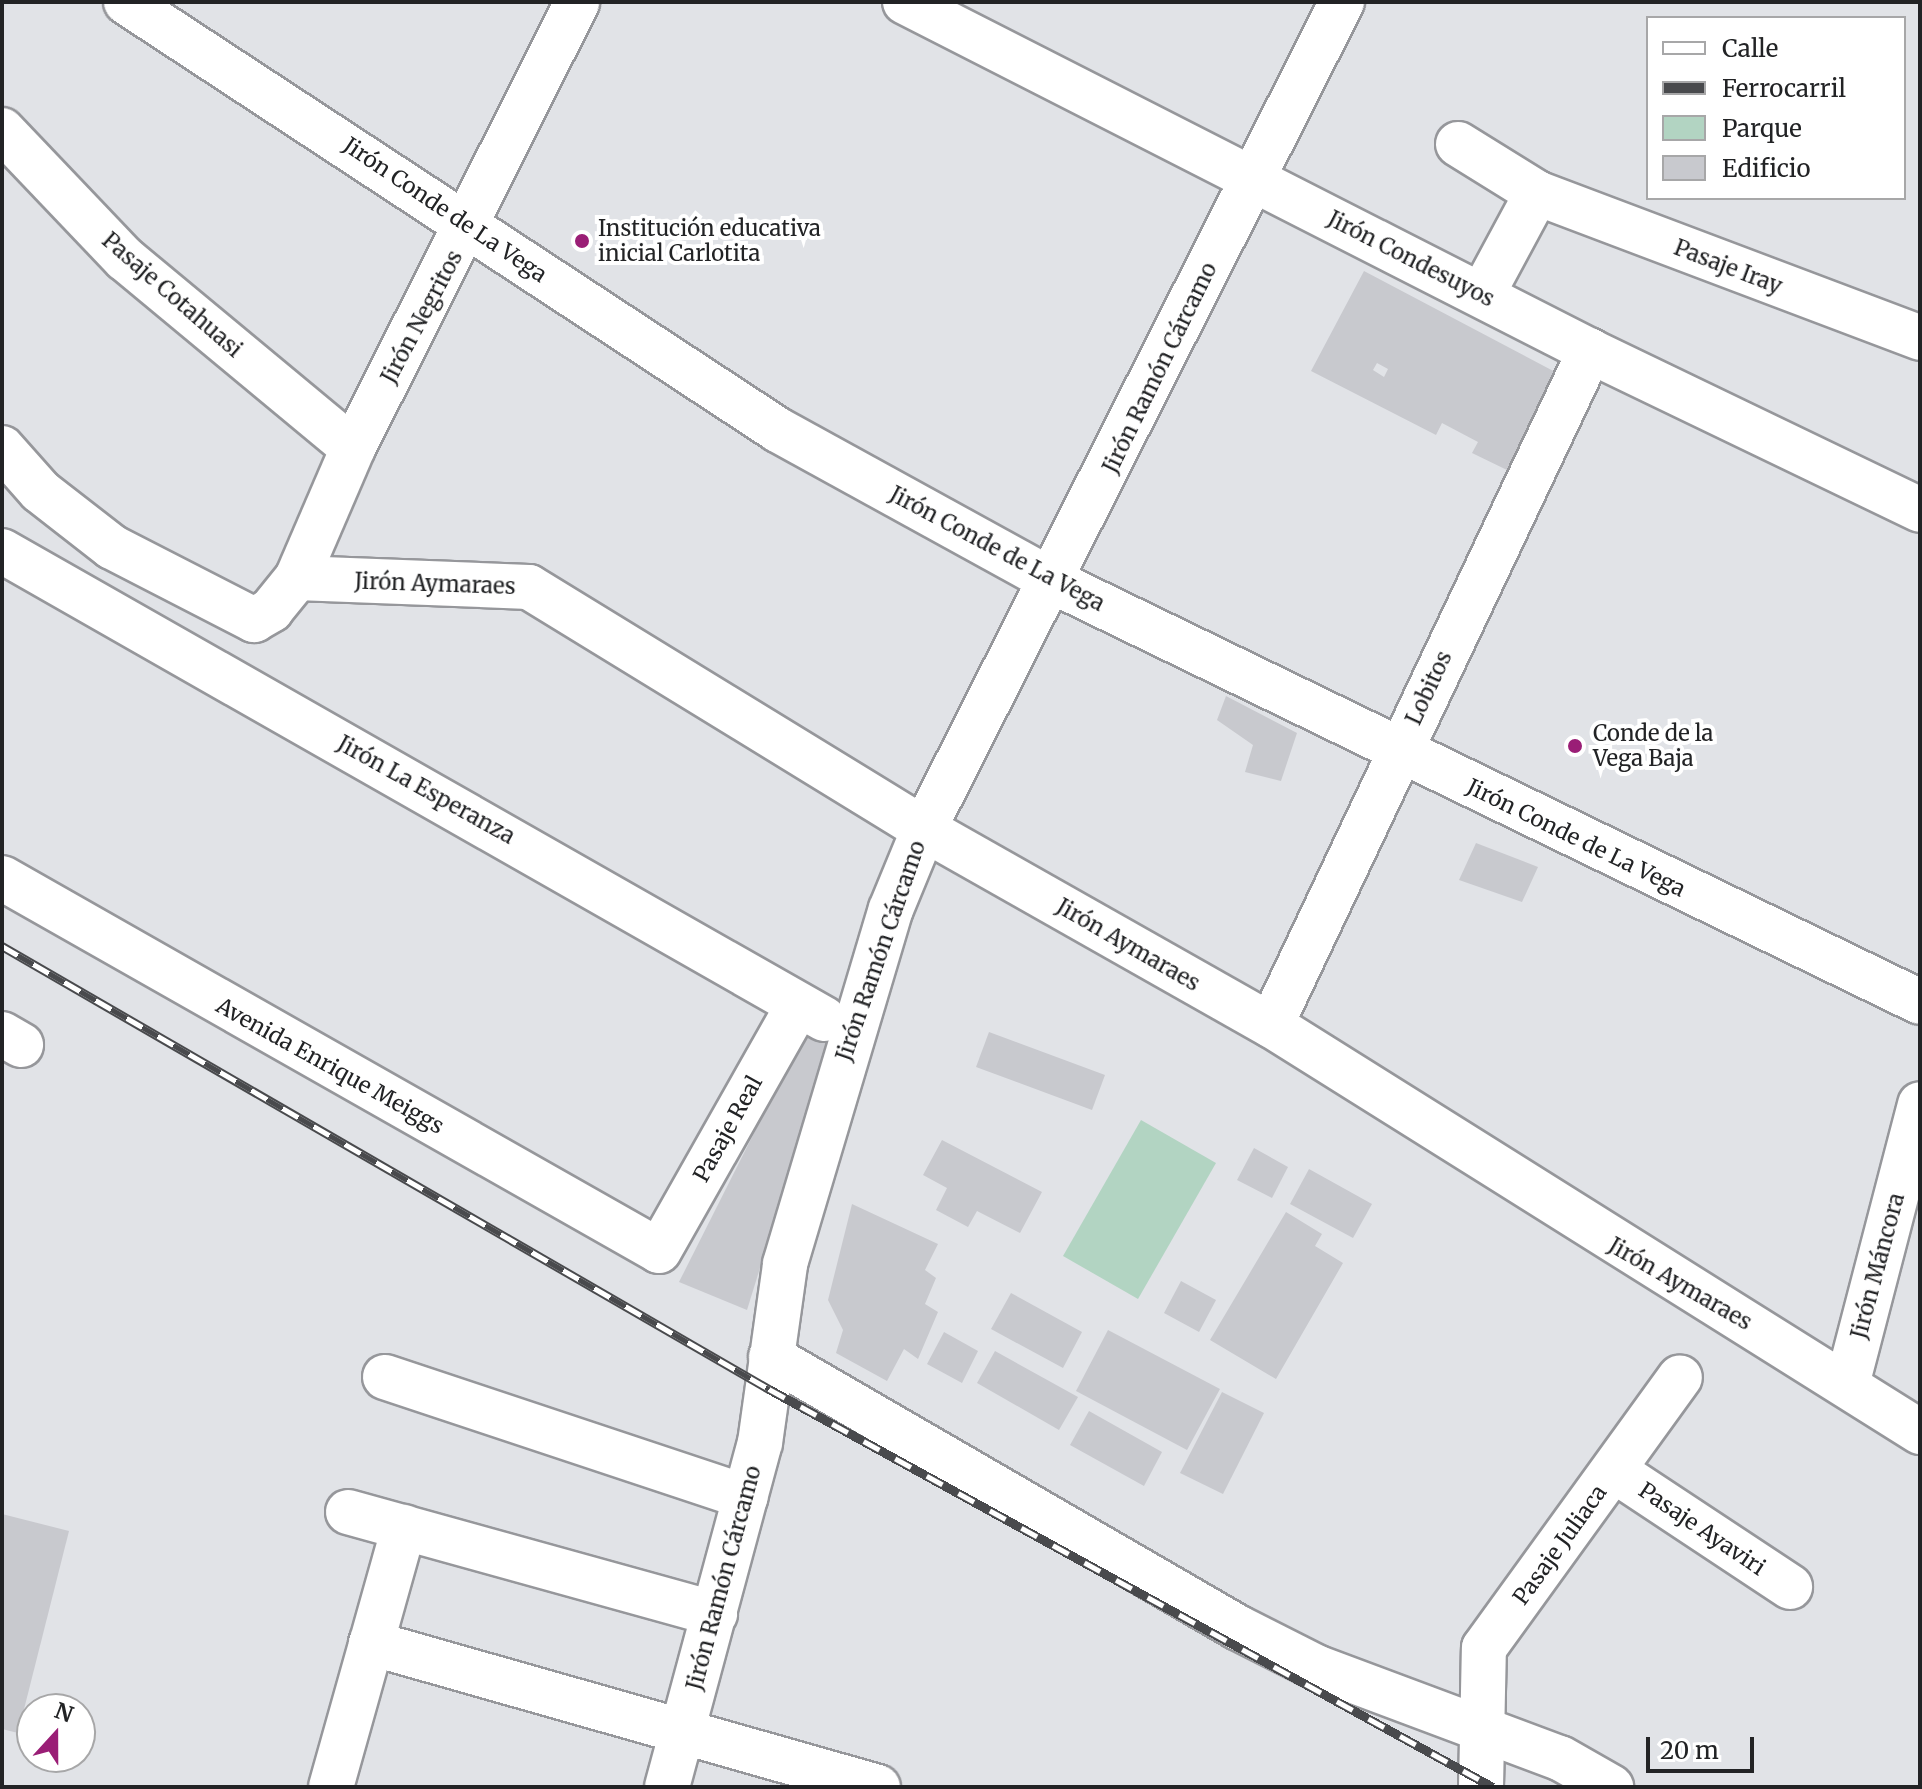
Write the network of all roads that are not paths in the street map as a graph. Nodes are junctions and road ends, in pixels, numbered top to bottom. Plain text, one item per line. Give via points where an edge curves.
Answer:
1 (126, 2) edge
2 (577, 2) edge
3 (905, 2) edge
4 (1342, 2) edge
5 (2, 130) edge
6 (1458, 144) dead end
7 (1254, 179) junction
8 (1537, 193) junction
9 (469, 227) junction
10 (1482, 295) junction
11 (1920, 338) edge
12 (1590, 351) junction
13 (2, 448) edge
14 (353, 448) junction
15 (1920, 510) edge
16 (2, 551) edge
17 (297, 578) junction
18 (1054, 582) junction
19 (1399, 753) junction
20 (924, 829) junction
21 (2, 878) edge
22 (1920, 1002) edge
23 (797, 1007) junction
24 (1271, 1025) junction
25 (850, 1030) junction
26 (1920, 1104) edge
27 (659, 1251) joint
28 (771, 1357) junction
29 (385, 1377) dead end
30 (1680, 1377) dead end
31 (1848, 1381) junction
32 (1920, 1432) edge
33 (1615, 1471) junction
34 (746, 1497) junction
35 (348, 1512) dead end
36 (404, 1527) junction
37 (1790, 1587) dead end
38 (715, 1614) junction
39 (371, 1643) junction
40 (1486, 1726) junction
41 (683, 1731) junction
42 (331, 1787) edge
43 (667, 1787) edge
44 (878, 1787) edge
45 (1481, 1787) edge
46 (1611, 1787) edge

1 - 9 street, Jirón Conde de La Vega
2 - 9 street, Jirón Negritos
3 - 7 street, Jirón Condesuyos
4 - 7 street, Jirón Ramón Cárcamo
5 - 14 street, Pasaje Cotahuasi via 125,259
6 - 8 street, Pasaje Iray
7 - 10 street, Jirón Condesuyos
7 - 18 street, Jirón Ramón Cárcamo
8 - 10 street
8 - 11 street, Pasaje Iray
9 - 14 street, Jirón Negritos
9 - 18 street, Jirón Conde de La Vega via 778,430
10 - 12 street, Jirón Condesuyos
12 - 15 street, Jirón Condesuyos
12 - 19 street, Lobitos
13 - 17 street, Jirón Negritos via 40,491 112,547 254,620
14 - 17 street, Jirón Negritos
16 - 23 street, Jirón La Esperanza
17 - 20 street, Jirón Aymaraes via 529,587
18 - 19 street, Jirón Conde de La Vega
18 - 20 street, Jirón Ramón Cárcamo
19 - 22 street, Jirón Conde de La Vega
19 - 24 street, Lobitos
20 - 24 street, Jirón Aymaraes
20 - 25 street, Jirón Ramón Cárcamo
21 - 27 street, Avenida Enrique Meiggs
23 - 25 street, Jirón La Esperanza
23 - 27 street, Pasaje Real
24 - 31 street, Jirón Aymaraes via 1613,1245
25 - 28 street, Jirón Ramón Cárcamo via 785,1264
26 - 31 street, Jirón Máncora
28 - 34 street, Jirón Ramón Cárcamo
28 - 40 street via 1237,1627 1316,1667
29 - 34 street
30 - 33 street, Pasaje Juliaca
31 - 32 street, Jirón Aymaraes
33 - 37 street, Pasaje Ayaviri
33 - 40 street, Pasaje Juliaca via 1484,1648
34 - 38 street, Jirón Ramón Cárcamo
35 - 36 street
36 - 38 street
36 - 39 street
38 - 41 street, Jirón Ramón Cárcamo
39 - 41 street
39 - 42 street
40 - 45 street
40 - 46 street
41 - 43 street, Jirón Ramón Cárcamo
41 - 44 street

